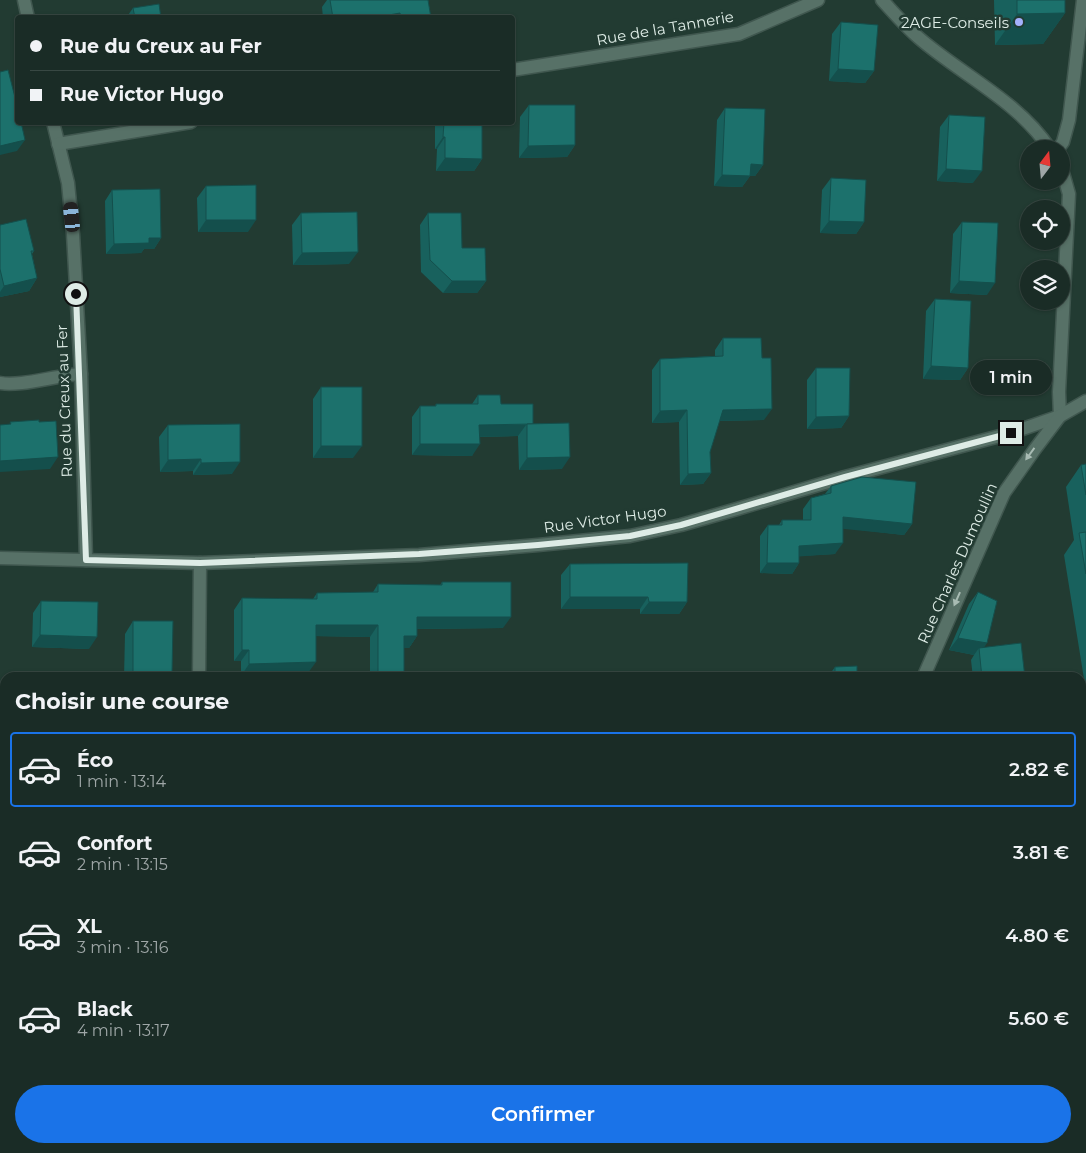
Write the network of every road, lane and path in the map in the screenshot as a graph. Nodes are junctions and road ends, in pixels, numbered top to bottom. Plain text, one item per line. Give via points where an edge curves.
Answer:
1 (24, 0) edge
2 (818, 0) edge
3 (882, 0) edge
4 (1083, 0) edge
5 (27, 15) edge
6 (515, 70) edge
7 (53, 125) edge
8 (173, 125) edge
9 (1044, 140) edge
10 (1064, 140) edge
11 (58, 144) junction
12 (1068, 190) edge
13 (80, 374) junction
14 (0, 383) edge
15 (1086, 401) edge
16 (1060, 416) junction
17 (0, 558) edge
18 (86, 560) junction
19 (200, 563) junction
20 (199, 672) edge
21 (926, 672) edge

1 - 5 street
2 - 6 street, Rue de la Tannerie via 739,34
3 - 9 street via 918,38 1021,115
4 - 10 street via 1069,120
7 - 11 street, Rue du Creux au Fer
8 - 11 street
11 - 13 street, Rue du Creux au Fer via 68,183 73,234
12 - 16 street
13 - 14 street
13 - 18 street, Rue du Creux au Fer
15 - 16 street, Rue Charles Dumoullin
16 - 19 street, Rue Victor Hugo via 1011,433 728,512 630,536 419,554
16 -> 21 street, Rue Charles Dumoullin via 1004,493
17 - 18 street, Rue Victor Hugo
18 - 19 street, Rue Victor Hugo
19 - 20 street

